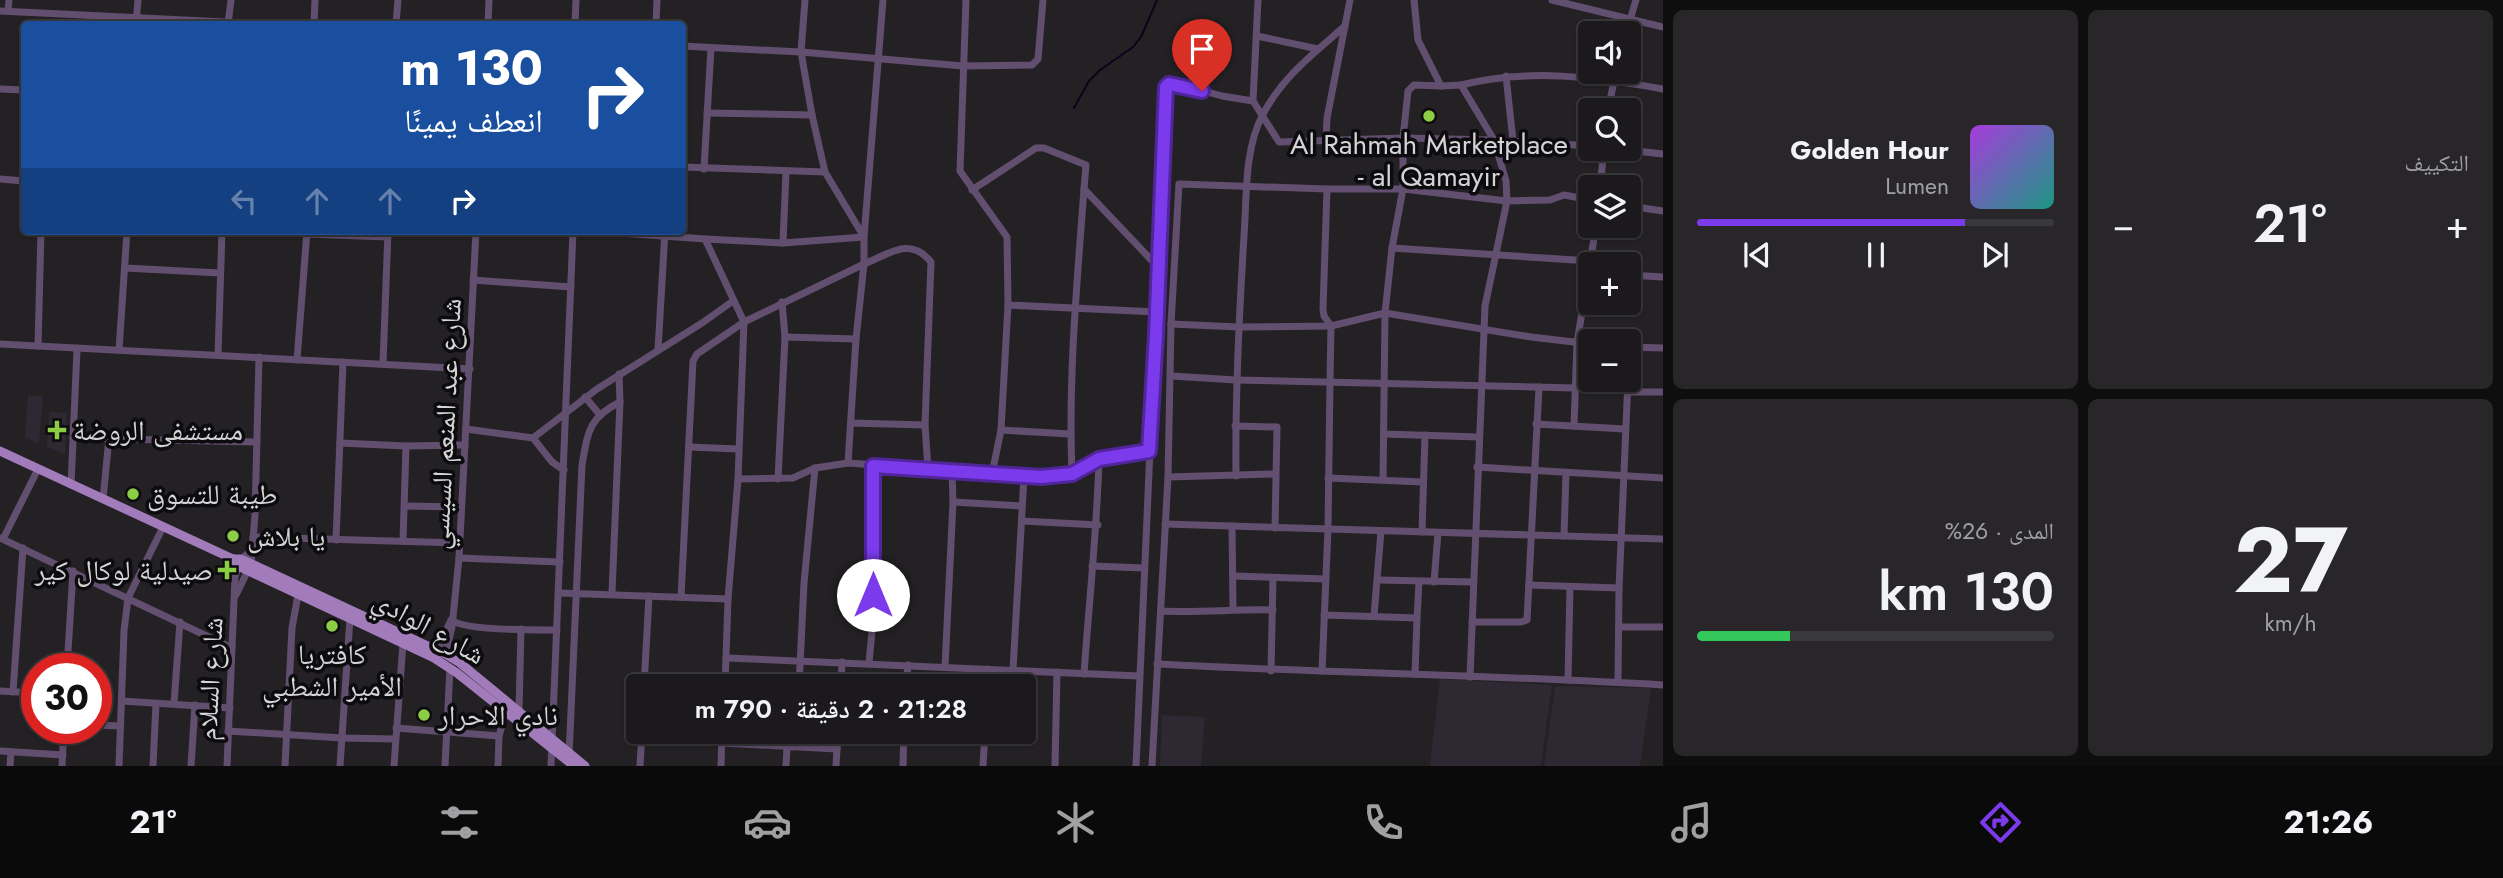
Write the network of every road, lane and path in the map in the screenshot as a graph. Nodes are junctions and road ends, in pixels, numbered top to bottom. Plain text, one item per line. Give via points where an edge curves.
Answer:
1 (9, 0) edge
2 (138, 0) edge
3 (231, 0) edge
4 (315, 0) edge
5 (398, 0) edge
6 (489, 0) edge
7 (576, 0) edge
8 (657, 0) edge
9 (805, 0) edge
10 (883, 0) edge
11 (966, 0) edge
12 (1043, 0) edge
13 (1258, 0) edge
14 (1350, 0) edge
15 (1414, 0) edge
16 (1552, 0) edge
17 (1636, 0) edge
18 (4, 11) edge
19 (54, 14) junction
20 (1630, 18) junction
21 (53, 21) edge
22 (137, 21) edge
23 (228, 21) edge
24 (314, 21) edge
25 (396, 21) edge
26 (488, 21) edge
27 (575, 21) edge
28 (656, 21) edge
29 (1629, 21) edge
30 (1345, 26) junction
31 (1663, 27) edge
32 (1257, 36) junction
33 (686, 46) edge
34 (711, 48) junction
35 (1318, 49) junction
36 (801, 52) junction
37 (877, 58) junction
38 (963, 66) junction
39 (1506, 76) junction
40 (1578, 76) edge
41 (1641, 83) edge
42 (1461, 85) junction
43 (1441, 86) junction
44 (0, 89) edge
45 (1663, 89) edge
46 (21, 90) edge
47 (1253, 101) junction
48 (707, 113) junction
49 (812, 115) junction
50 (1262, 116) junction
51 (1403, 138) junction
52 (1494, 140) junction
53 (1326, 141) junction
54 (1513, 141) junction
55 (1578, 145) edge
56 (1641, 152) edge
57 (1663, 154) edge
58 (686, 167) edge
59 (704, 169) junction
60 (786, 172) junction
61 (825, 172) junction
62 (0, 179) edge
63 (21, 181) edge
64 (1247, 186) junction
65 (1084, 189) junction
66 (1327, 189) junction
67 (1403, 189) junction
68 (972, 190) junction
69 (1578, 198) edge
70 (1507, 201) junction
71 (1641, 208) edge
72 (1663, 211) edge
73 (41, 235) edge
74 (127, 235) edge
75 (222, 235) edge
76 (307, 235) edge
77 (388, 235) edge
78 (476, 235) edge
79 (573, 235) edge
80 (665, 235) edge
81 (673, 235) edge
82 (864, 237) junction
83 (705, 239) junction
84 (783, 243) junction
85 (1392, 248) junction
86 (1496, 254) junction
87 (1578, 260) edge
88 (864, 264) junction
89 (1158, 267) junction
90 (125, 268) junction
91 (220, 273) junction
92 (1641, 276) edge
93 (1663, 278) edge
94 (473, 280) junction
95 (571, 286) junction
96 (733, 301) junction
97 (782, 302) junction
98 (1008, 305) junction
99 (1075, 310) junction
100 (1157, 312) junction
101 (1384, 313) junction
102 (1582, 315) edge
103 (744, 322) junction
104 (1171, 324) junction
105 (1331, 326) junction
106 (1239, 327) junction
107 (1484, 329) junction
108 (785, 337) junction
109 (856, 338) junction
110 (1577, 343) junction
111 (0, 344) edge
112 (38, 346) junction
113 (1641, 347) edge
114 (1663, 348) edge
115 (77, 350) junction
116 (119, 350) junction
117 (658, 350) junction
118 (218, 355) junction
119 (260, 357) junction
120 (297, 360) junction
121 (343, 362) junction
122 (383, 364) junction
123 (470, 369) junction
124 (619, 374) junction
125 (1171, 376) junction
126 (1236, 380) junction
127 (1330, 382) junction
128 (1385, 384) junction
129 (1481, 386) junction
130 (1539, 387) junction
131 (1575, 388) junction
132 (1628, 392) edge
133 (1641, 392) edge
134 (1663, 392) edge
135 (585, 397) junction
136 (620, 402) junction
137 (566, 412) junction
138 (600, 415) junction
139 (851, 424) junction
140 (1536, 424) junction
141 (925, 425) junction
142 (1574, 425) junction
143 (1236, 426) junction
144 (466, 429) junction
145 (1625, 429) junction
146 (1001, 430) junction
147 (1070, 434) junction
148 (1384, 434) junction
149 (1425, 435) junction
150 (1479, 437) junction
151 (73, 438) junction
152 (109, 438) junction
153 (533, 438) junction
154 (257, 442) junction
155 (340, 443) junction
156 (465, 445) junction
157 (406, 446) junction
158 (689, 447) junction
159 (738, 449) junction
160 (0, 451) edge
161 (1149, 451) junction
162 (1099, 459) junction
163 (1149, 461) junction
164 (1167, 461) junction
165 (848, 463) junction
166 (873, 466) junction
167 (1477, 467) junction
168 (815, 468) junction
169 (38, 469) junction
170 (928, 469) junction
171 (564, 470) junction
172 (952, 471) junction
173 (1535, 471) junction
174 (1566, 473) junction
175 (992, 474) junction
176 (1072, 474) junction
177 (1275, 474) junction
178 (1236, 475) junction
179 (1024, 476) junction
180 (1168, 477) junction
181 (1623, 477) junction
182 (1328, 478) junction
183 (1663, 478) edge
184 (738, 479) junction
185 (778, 480) junction
186 (1383, 480) junction
187 (1423, 482) junction
188 (71, 485) junction
189 (103, 499) junction
190 (953, 502) junction
191 (405, 506) junction
192 (1022, 506) junction
193 (461, 507) junction
194 (1022, 521) junction
195 (1165, 524) junction
196 (562, 525) junction
197 (1098, 525) junction
198 (578, 526) junction
199 (1232, 526) junction
200 (163, 527) junction
201 (1275, 528) junction
202 (1328, 529) junction
203 (1381, 531) junction
204 (1422, 532) junction
205 (1438, 533) junction
206 (1475, 534) junction
207 (1532, 535) junction
208 (1564, 536) junction
209 (253, 537) junction
210 (2, 538) edge
211 (1621, 538) junction
212 (1663, 539) edge
213 (336, 540) junction
214 (402, 541) junction
215 (459, 543) junction
216 (23, 548) junction
217 (251, 551) junction
218 (459, 558) junction
219 (237, 562) junction
220 (560, 562) junction
221 (1092, 566) junction
222 (250, 568) junction
223 (1144, 568) junction
224 (74, 571) junction
225 (1233, 576) junction
226 (1273, 578) junction
227 (1326, 579) junction
228 (1378, 580) junction
229 (1419, 582) junction
230 (1434, 582) junction
231 (1473, 582) junction
232 (1530, 585) junction
233 (1570, 587) junction
234 (1619, 587) junction
235 (559, 593) junction
236 (612, 593) junction
237 (576, 594) junction
238 (236, 595) junction
239 (298, 595) junction
240 (649, 596) junction
241 (681, 597) junction
242 (128, 598) junction
243 (728, 599) junction
244 (1233, 609) junction
245 (1273, 610) junction
246 (1161, 611) junction
247 (1324, 614) junction
248 (1374, 616) junction
249 (350, 618) junction
250 (1416, 618) junction
251 (452, 619) junction
252 (180, 622) junction
253 (1472, 622) junction
254 (1619, 627) junction
255 (1663, 628) edge
256 (521, 629) junction
257 (557, 631) junction
258 (402, 643) junction
259 (232, 648) junction
260 (68, 653) edge
261 (441, 653) junction
262 (727, 658) junction
263 (801, 661) junction
264 (842, 663) junction
265 (869, 663) junction
266 (1157, 664) junction
267 (908, 665) junction
268 (945, 667) junction
269 (450, 668) junction
270 (988, 669) junction
271 (1013, 670) junction
272 (1271, 671) junction
273 (1322, 671) junction
274 (1057, 672) junction
275 (645, 674) edge
276 (726, 674) edge
277 (800, 674) edge
278 (842, 674) edge
279 (907, 674) edge
280 (988, 674) edge
281 (1084, 674) junction
282 (1415, 674) junction
283 (1470, 677) junction
284 (1568, 680) junction
285 (1139, 681) junction
286 (1618, 682) junction
287 (1156, 684) junction
288 (1663, 685) edge
289 (0, 691) edge
290 (13, 692) junction
291 (21, 692) edge
292 (122, 701) junction
293 (174, 703) junction
294 (156, 704) junction
295 (195, 705) junction
296 (230, 708) junction
297 (506, 711) junction
298 (519, 711) junction
299 (112, 726) edge
300 (120, 726) junction
301 (396, 728) junction
302 (229, 731) junction
303 (447, 731) junction
304 (287, 734) junction
305 (499, 736) junction
306 (342, 738) junction
307 (395, 739) junction
308 (63, 744) edge
309 (553, 744) junction
310 (641, 744) edge
311 (722, 744) edge
312 (739, 744) edge
313 (791, 744) edge
314 (837, 744) edge
315 (904, 744) edge
316 (984, 744) edge
317 (790, 747) junction
318 (837, 749) junction
319 (0, 751) edge
320 (11, 752) junction
321 (63, 755) junction
322 (570, 761) edge
323 (10, 766) edge
324 (62, 766) edge
325 (119, 766) edge
326 (153, 766) edge
327 (191, 766) edge
328 (227, 766) edge
329 (285, 766) edge
330 (340, 766) edge
331 (394, 766) edge
332 (445, 766) edge
333 (498, 766) edge
334 (551, 766) edge
335 (585, 766) edge
336 (640, 766) edge
337 (721, 766) edge
338 (786, 766) edge
339 (836, 766) edge
340 (903, 766) edge
341 (983, 766) edge
342 (1055, 766) edge
343 (1136, 766) edge
344 (1152, 766) edge

1 - 18 street
2 - 22 street
3 - 23 street
4 - 24 street
5 - 25 street
6 - 26 street
7 - 27 street
8 - 28 street
9 - 36 street
10 - 37 street
11 - 38 street
12 - 38 street via 1035,63
13 - 32 street
14 - 30 street
15 - 43 street via 1418,40
16 - 20 street
17 - 20 street
18 - 19 street
19 - 21 street
19 - 22 street
20 - 29 street
20 - 31 street
30 - 35 street
30 - 53 street
32 - 35 street
32 - 47 street
33 - 34 street
34 - 36 street
34 - 48 street
35 - 50 street via 1296,69
36 - 37 street
36 - 49 street
37 - 38 street
37 - 82 street
38 - 68 street via 960,171
39 - 40 street
39 - 42 street
39 - 54 street
41 - 45 street
42 - 43 street
42 - 52 street
43 - 51 street via 1410,87
44 - 46 street
47 - 50 street
47 - 89 street via 1175,83 1166,87
48 - 49 street
48 - 59 street
49 - 61 street
50 - 53 street via 1279,142
50 - 64 street via 1251,145
51 - 52 street
51 - 53 street
51 - 67 street
52 - 54 street
52 - 70 street
54 - 55 street
56 - 57 street
58 - 59 street
59 - 60 street
60 - 61 street
60 - 84 street
61 - 82 street
62 - 63 street
64 - 66 street
64 - 104 street via 1179,184
64 - 106 street
65 - 68 street via 1086,164 1041,147
65 - 89 street
65 - 99 street
66 - 67 street
66 - 105 street via 1324,316
67 - 70 street
67 - 85 street
68 - 98 street via 1007,237
69 - 70 street
70 - 86 street
71 - 72 street
73 - 112 street
74 - 90 street
75 - 91 street
76 - 120 street
77 - 122 street
78 - 94 street, شارع عبد المنعم السيسي
79 - 95 street
80 - 117 street
81 - 83 street
82 - 84 street
82 - 88 street
83 - 84 street
83 - 96 street
85 - 86 street
85 - 101 street
86 - 87 street
86 - 107 street
88 - 97 street
88 - 109 street
88 - 141 street via 903,248 914,248 930,262
89 - 100 street
90 - 91 street
90 - 116 street
91 - 118 street
92 - 93 street
94 - 95 street
94 - 123 street, شارع عبد المنعم السيسي
95 - 137 street
96 - 103 street
96 - 117 street
97 - 103 street
97 - 108 street
98 - 99 street
98 - 146 street
99 - 100 street
99 - 147 street
100 - 161 street
101 - 105 street
101 - 107 street
101 - 128 street
102 - 110 street
103 - 158 street via 693,361
103 - 159 street
104 - 106 street
104 - 125 street
105 - 106 street
105 - 127 street
106 - 126 street
107 - 110 street
107 - 129 street
108 - 109 street
108 - 185 street
109 - 139 street
110 - 131 street
111 - 112 street
112 - 115 street
113 - 114 street
115 - 116 street
115 - 151 street
116 - 118 street
117 - 124 street
118 - 119 street
119 - 120 street
119 - 154 street
120 - 121 street
121 - 122 street
121 - 155 street
122 - 123 street
123 - 144 street, شارع عبد المنعم السيسي
124 - 135 street
124 - 136 street
125 - 126 street
125 - 164 street
126 - 127 street
126 - 143 street
127 - 128 street
127 - 182 street
128 - 129 street
128 - 148 street
129 - 130 street
129 - 150 street
130 - 131 street
130 - 140 street
131 - 142 street
132 - 145 street
133 - 134 street
135 - 137 street
135 - 138 street
136 - 138 street
136 - 236 street
137 - 153 street
137 - 171 street
138 - 198 street via 587,436
139 - 141 street
139 - 165 street
140 - 142 street
140 - 173 street
141 - 170 street
142 - 145 street
143 - 177 street via 1278,427
143 - 178 street
144 - 153 street
144 - 156 street, شارع عبد المنعم السيسي
145 - 181 street
146 - 147 street
146 - 175 street
147 - 176 street
148 - 149 street
148 - 186 street
149 - 150 street
149 - 187 street
150 - 167 street
151 - 152 street
151 - 188 street
152 - 154 street
152 - 189 street
153 - 171 street
154 - 209 street
155 - 157 street
155 - 213 street
156 - 157 street
156 - 193 street, شارع عبد المنعم السيسي
157 - 191 street
158 - 159 street
158 - 241 street
159 - 184 street
160 - 169 main road, شارع الوادي
161 - 162 street
161 - 163 street
162 - 176 street
162 - 197 street
163 - 164 street
163 - 223 street
164 - 180 street
165 - 166 street
165 - 168 street
166 - 170 street
166 - 265 street
167 - 173 street
167 - 206 street
168 - 185 street
168 - 263 street
169 - 188 main road, شارع الوادي
169 - 210 street
170 - 172 street
171 - 196 street
172 - 175 street
172 - 190 street
173 - 174 street
173 - 207 street
174 - 181 street
174 - 208 street
175 - 179 street
176 - 179 street
177 - 178 street
177 - 201 street
178 - 180 street
179 - 192 street
180 - 195 street
181 - 183 street
181 - 211 street
182 - 186 street
182 - 202 street
184 - 185 street
184 - 243 street
186 - 187 street
187 - 204 street
188 - 189 main road, شارع الوادي
189 - 200 main road, شارع الوادي
190 - 192 street
190 - 268 street
191 - 193 street
191 - 214 street
192 - 194 street
193 - 215 street, شارع عبد المنعم السيسي
194 - 197 street
194 - 271 street
195 - 199 street
195 - 246 street
196 - 198 street
196 - 220 street
197 - 221 street
198 - 237 street
199 - 201 street
199 - 225 street
200 - 219 main road, شارع الوادي
200 - 242 street
201 - 202 street
202 - 203 street
202 - 227 street
203 - 204 street
203 - 228 street
204 - 205 street
205 - 206 street
205 - 230 street
206 - 207 street
206 - 231 street
207 - 208 street
207 - 232 street
208 - 211 street
209 - 213 street
209 - 217 street
210 - 216 street
211 - 212 street
211 - 234 street
213 - 214 street
214 - 215 street
215 - 218 street, شارع عبد المنعم السيسي
216 - 224 street
216 - 290 street
217 - 219 street
217 - 222 street
218 - 220 street
218 - 251 street, شارع عبد المنعم السيسي
219 - 222 main road, شارع الوادي
219 - 238 street, شارع السلام
220 - 235 street
221 - 223 street
221 - 281 street
222 - 238 street, شارع السلام
222 - 239 main road, شارع الوادي
222 - 261 main road, شارع الوادي
223 - 285 street
224 - 242 street
224 - 260 street
225 - 226 street
225 - 244 street
226 - 227 street
226 - 245 street
227 - 247 street
228 - 229 street
228 - 248 street
229 - 230 street
229 - 250 street
230 - 231 street
231 - 253 street
232 - 233 street
232 - 253 street via 1525,622
233 - 234 street
233 - 284 street
234 - 254 street
235 - 237 street
235 - 257 street
236 - 237 street
236 - 240 street
237 - 322 street
238 - 259 street, شارع السلام
239 - 249 main road, شارع الوادي
239 - 304 street
240 - 241 street
240 - 275 street
241 - 243 street
242 - 252 street
242 - 292 street
243 - 262 street
244 - 245 street
244 - 246 street
245 - 272 street
246 - 266 street
247 - 248 street
247 - 273 street
248 - 250 street
249 - 258 main road, شارع الوادي
249 - 306 street
250 - 282 street
251 - 256 street via 471,627
251 - 261 street, شارع عبد المنعم السيسي
252 - 259 street
252 - 293 street
253 - 283 street
254 - 255 street
254 - 286 street
256 - 257 street
256 - 298 street
257 - 309 street
258 - 269 main road, شارع الوادي
258 - 301 street
259 - 296 street, شارع السلام
261 - 298 main road, شارع الوادي
262 - 263 street
262 - 276 street
263 - 264 street
263 - 277 street
264 - 265 street
264 - 278 street
265 - 267 street
266 - 272 street
266 - 287 street
267 - 268 street
267 - 279 street
268 - 270 street
269 - 297 main road, شارع الوادي
269 - 303 street
270 - 271 street
270 - 280 street
271 - 274 street
272 - 273 street
273 - 282 street
274 - 281 street
274 - 342 street
281 - 285 street
282 - 283 street
283 - 284 street
284 - 286 street
285 - 287 street
285 - 343 street
286 - 288 street
287 - 344 street
289 - 290 street
290 - 291 street
292 - 294 street
292 - 300 street
293 - 294 street
293 - 295 street
294 - 326 street
295 - 296 street
295 - 327 street
296 - 302 street, شارع السلام
297 - 305 street
297 - 309 main road, شارع الوادي
298 - 309 main road, شارع الوادي
299 - 300 street
300 - 325 street
301 - 303 street
301 - 307 street
302 - 304 street
302 - 328 street, شارع السلام
303 - 305 street
303 - 332 street
304 - 306 street
304 - 329 street
305 - 333 street
306 - 307 street
306 - 330 street
307 - 331 street
308 - 321 street
309 - 322 main road, شارع الوادي
309 - 334 street
310 - 336 street
311 - 337 street
312 - 317 street
313 - 317 street
314 - 318 street
315 - 340 street
316 - 341 street
317 - 318 street
317 - 338 street
318 - 339 street
319 - 320 street
320 - 321 street
320 - 323 street
321 - 324 street
322 - 335 main road, شارع الوادي

